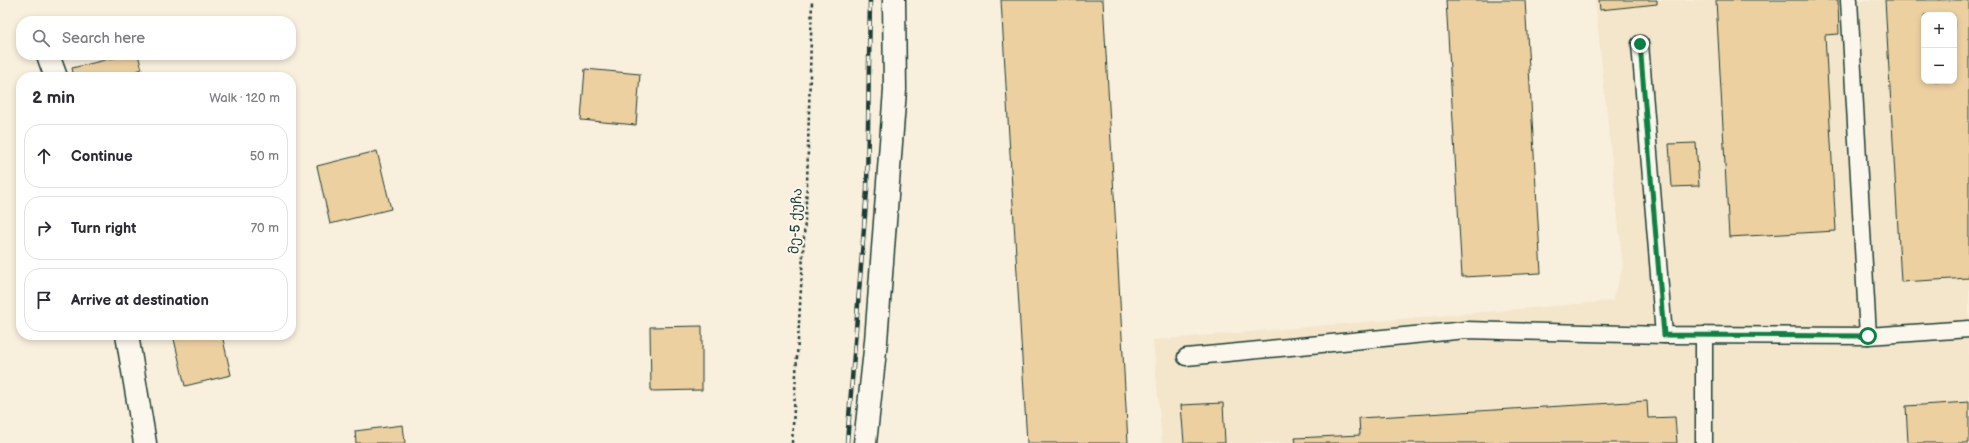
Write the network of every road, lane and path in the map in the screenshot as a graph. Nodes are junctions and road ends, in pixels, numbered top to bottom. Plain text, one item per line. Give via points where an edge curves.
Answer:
1 (812, 0) edge
2 (894, 0) edge
3 (1849, 0) edge
4 (1640, 44) dead end
5 (1969, 329) edge
6 (1664, 335) junction
7 (1704, 335) junction
8 (1868, 336) junction
9 (128, 340) edge
10 (1186, 357) dead end
11 (145, 443) edge
12 (792, 443) edge
13 (865, 443) edge
14 (1704, 443) edge

1 - 12 path, მე-5 ქუჩა via 807,185
2 - 13 street via 895,90 876,341
3 - 8 lane
4 - 6 lane
5 - 8 lane
6 - 7 lane
6 - 10 lane via 1466,330
7 - 8 lane
7 - 14 lane
9 - 11 street

